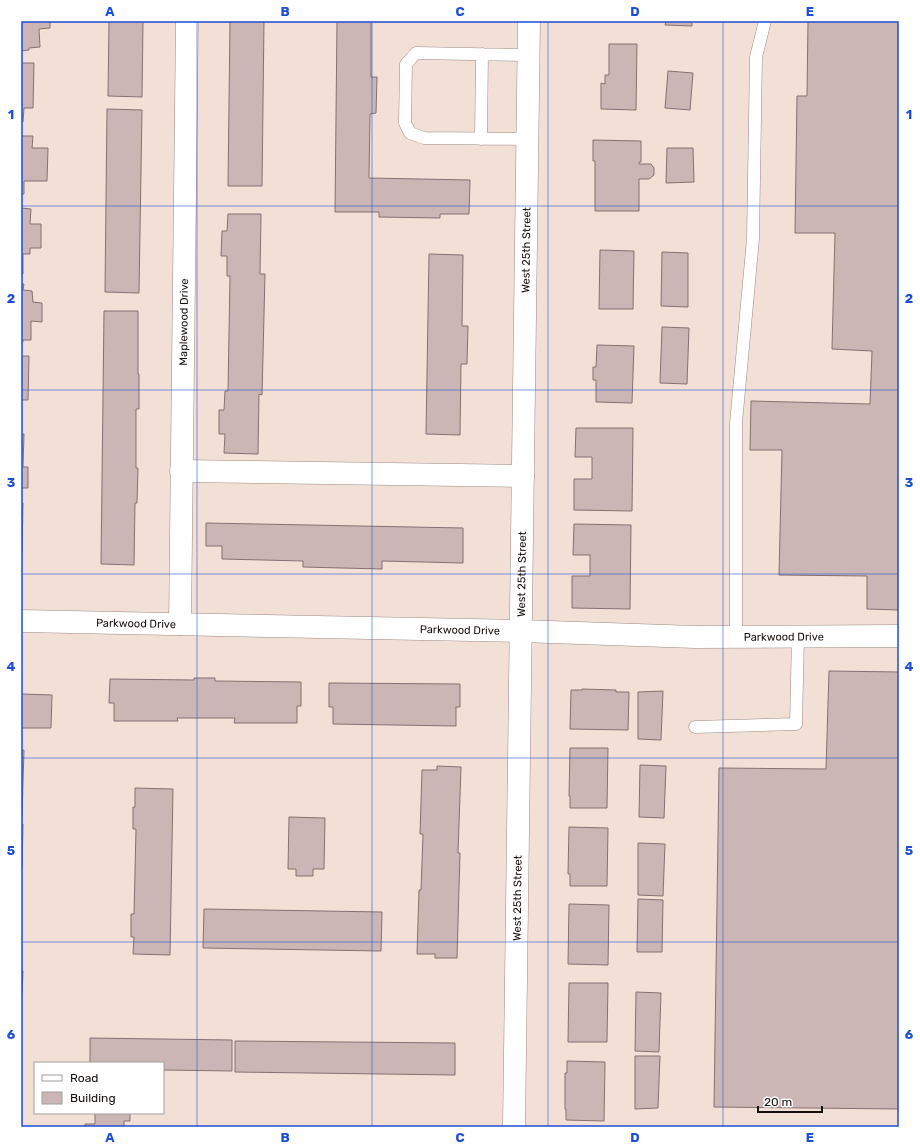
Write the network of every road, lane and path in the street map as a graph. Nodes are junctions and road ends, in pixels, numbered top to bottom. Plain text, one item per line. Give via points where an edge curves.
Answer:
1 (187, 21) edge
2 (529, 21) edge
3 (765, 21) edge
4 (482, 54) junction
5 (528, 55) junction
6 (481, 139) junction
7 (527, 139) junction
8 (181, 471) junction
9 (523, 476) junction
10 (21, 620) edge
11 (180, 624) junction
12 (521, 630) junction
13 (899, 636) edge
14 (736, 637) junction
15 (798, 637) junction
16 (695, 727) dead end
17 (514, 1127) edge

1 - 8 street, Maplewood Drive
2 - 5 street, West 25th Street
3 - 14 lane via 756,57 753,239 736,423
4 - 5 lane
4 - 6 lane
4 - 6 lane via 416,53 406,64 405,123 410,133 424,138
5 - 7 street, West 25th Street
6 - 7 lane
7 - 9 street, West 25th Street
8 - 9 street
8 - 11 street, Maplewood Drive
9 - 12 street, West 25th Street
10 - 11 street, Parkwood Drive
11 - 12 street, Parkwood Drive
12 - 14 street, Parkwood Drive
12 - 17 street, West 25th Street
13 - 15 street, Parkwood Drive
14 - 15 street, Parkwood Drive
15 - 16 lane via 796,724

